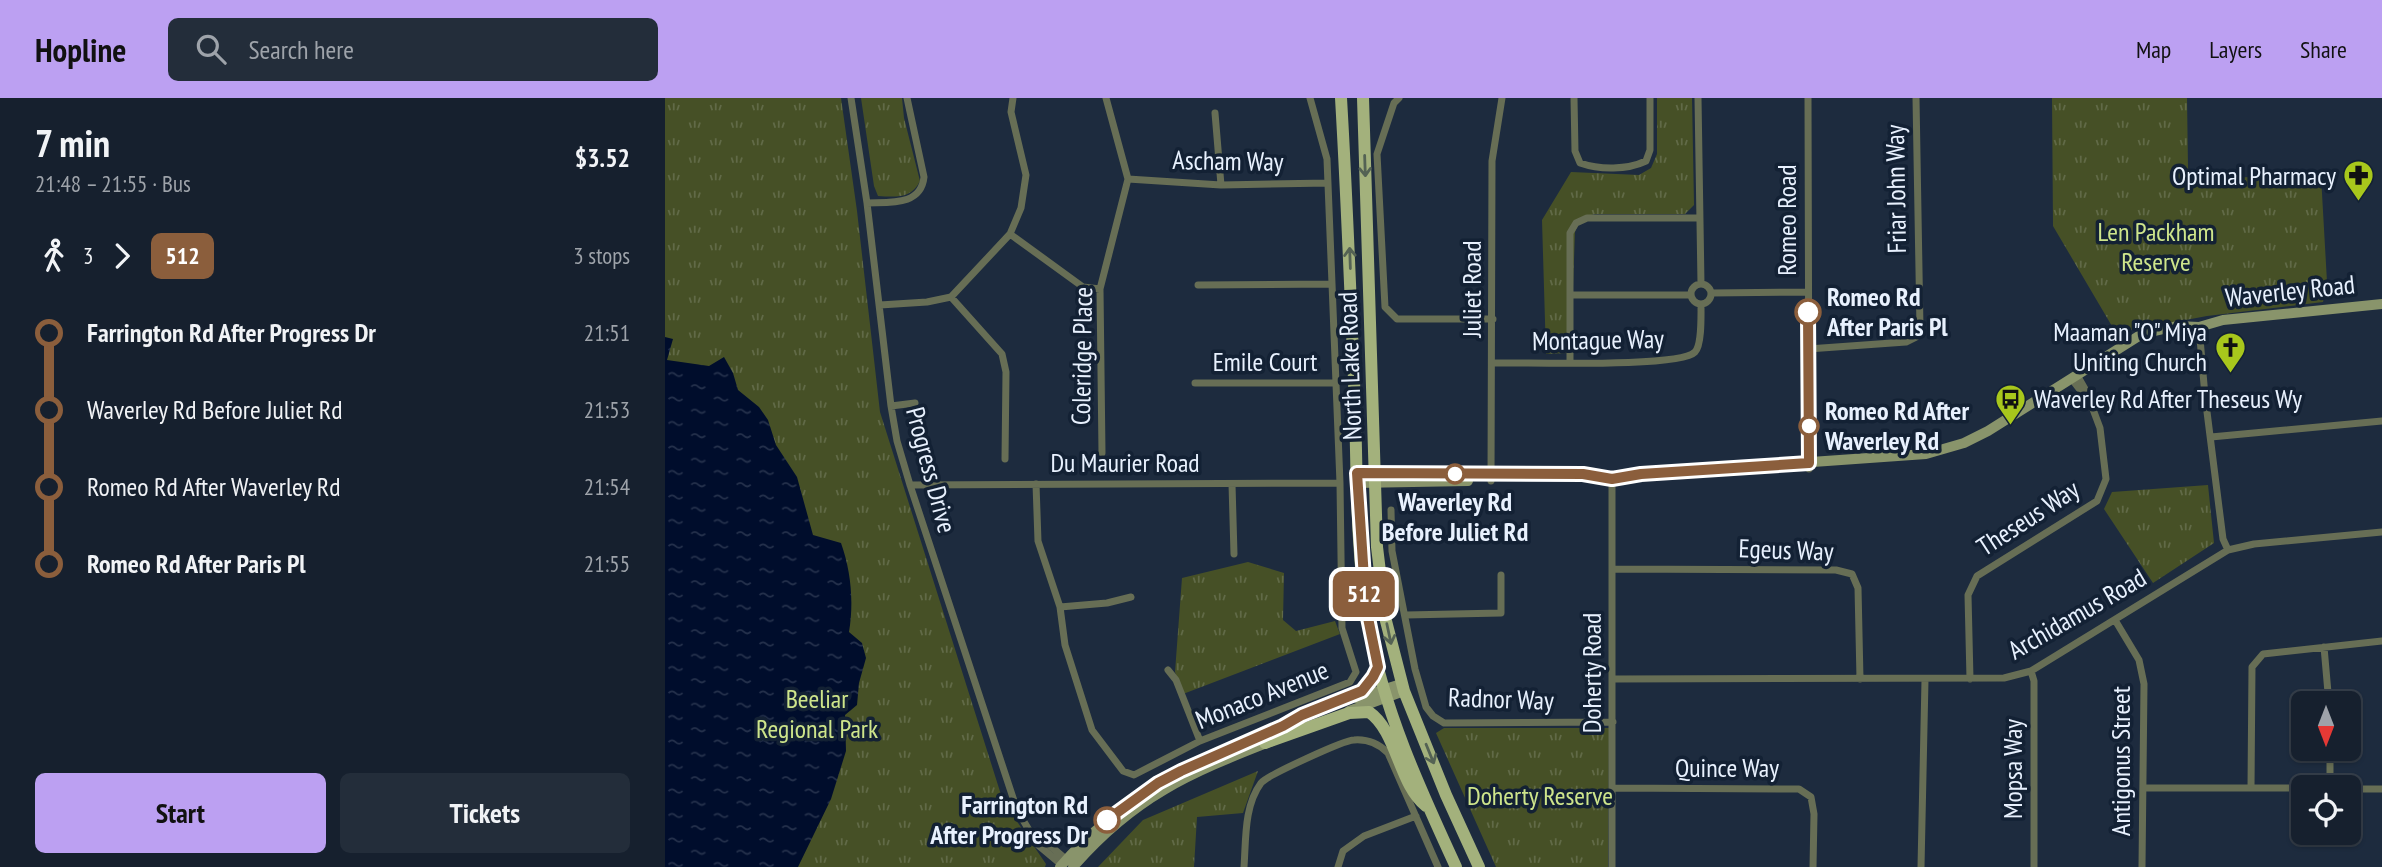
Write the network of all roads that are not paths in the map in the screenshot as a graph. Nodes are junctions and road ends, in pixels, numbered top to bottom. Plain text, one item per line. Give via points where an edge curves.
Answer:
1 (851, 98) edge
2 (907, 98) edge
3 (1013, 98) edge
4 (1105, 98) edge
5 (1310, 98) edge
6 (1341, 98) edge
7 (1363, 98) edge
8 (1399, 98) edge
9 (1493, 98) edge
10 (1574, 98) edge
11 (1650, 98) edge
12 (1698, 98) edge
13 (1808, 98) edge
14 (1916, 98) edge
15 (1502, 99) edge
16 (1215, 113) dead end
17 (1128, 179) junction
18 (1328, 183) junction
19 (1221, 185) junction
20 (867, 203) junction
21 (1700, 218) junction
22 (1010, 234) junction
23 (1332, 284) junction
24 (1701, 284) junction
25 (1198, 285) dead end
26 (1100, 289) junction
27 (1808, 292) junction
28 (1711, 293) junction
29 (1570, 295) junction
30 (1691, 295) junction
31 (951, 297) junction
32 (1701, 304) junction
33 (2382, 304) edge
34 (880, 305) junction
35 (2382, 310) edge
36 (1493, 319) junction
37 (2199, 330) junction
38 (1808, 348) junction
39 (1570, 362) junction
40 (1493, 363) junction
41 (2076, 379) junction
42 (1195, 383) dead end
43 (1335, 383) junction
44 (915, 403) dead end
45 (891, 406) junction
46 (2382, 421) edge
47 (2211, 437) junction
48 (1102, 453) dead end
49 (1005, 459) dead end
50 (1809, 466) junction
51 (1357, 478) junction
52 (1377, 478) junction
53 (1491, 478) junction
54 (1612, 482) junction
55 (1340, 483) junction
56 (1036, 484) junction
57 (1233, 484) junction
58 (910, 485) junction
59 (1391, 510) dead end
60 (2382, 532) edge
61 (2228, 550) junction
62 (1234, 554) dead end
63 (1612, 569) junction
64 (1501, 575) dead end
65 (1131, 597) dead end
66 (1059, 607) junction
67 (1406, 615) junction
68 (2115, 620) junction
69 (2382, 641) edge
70 (2324, 647) junction
71 (1378, 667) junction
72 (1168, 670) dead end
73 (2031, 671) junction
74 (1613, 679) junction
75 (1860, 679) junction
76 (1970, 679) junction
77 (1925, 680) junction
78 (1403, 687) junction
79 (2328, 691) edge
80 (1384, 693) junction
81 (1612, 722) junction
82 (1283, 726) junction
83 (1200, 741) junction
84 (1265, 744) junction
85 (1612, 788) junction
86 (2143, 788) junction
87 (2251, 788) junction
88 (2291, 788) edge
89 (2361, 789) edge
90 (2382, 789) edge
91 (1429, 808) junction
92 (1416, 816) junction
93 (1066, 865) edge
94 (1244, 867) edge
95 (1338, 867) edge
96 (1438, 867) edge
97 (1456, 867) edge
98 (1479, 867) edge
99 (1612, 867) edge
100 (1813, 867) edge
101 (1921, 867) edge
102 (2034, 867) edge
103 (2142, 867) edge

1 - 20 street, Progress Drive
2 - 20 street via 925,177 922,190 905,201
3 - 22 street via 1011,112 1026,175 1021,208
4 - 17 street
5 - 18 street, Monaco Avenue via 1327,159
51 -> 6 main road, North Lake Road
7 -> 52 main road, North Lake Road
8 - 36 street via 1377,154 1385,307 1397,319
9 - 15 street
10 - 11 street via 1575,151 1580,163 1592,167 1634,167 1646,162
12 - 21 street
13 - 27 street, Romeo Road
14 - 38 street, Friar John Way via 1920,328 1916,337 1906,342
15 - 36 street, Juliet Road via 1492,161
16 - 19 street
17 - 19 street, Ascham Way
17 - 26 street, Coleridge Place
18 - 19 street, Ascham Way
18 - 23 street, Monaco Avenue
20 - 34 street, Progress Drive
21 - 24 street
21 - 29 street via 1587,218 1576,223 1570,233
22 - 26 street via 1083,287
22 - 31 street
23 - 25 street
23 - 43 street, Monaco Avenue
24 - 28 street
24 - 30 street via 1693,287
26 - 48 street, Coleridge Place
27 - 28 street
27 - 38 street, Romeo Road
28 - 32 street via 1709,301
29 - 30 street
29 - 39 street
30 - 32 street
31 - 34 street
31 - 49 street via 1002,354
32 - 39 street, Montague Way via 1699,345 1689,356
33 - 37 street, Waverley Road via 2223,320
34 - 45 street, Progress Drive
35 - 37 street, Waverley Road
36 - 40 street, Juliet Road
37 - 41 street, Waverley Road via 2149,338
37 - 47 street
38 - 50 street, Romeo Road
39 - 40 street, Montague Way
40 - 53 street, Juliet Road
41 - 50 street, Waverley Road via 1998,431 1949,454 1896,463
41 - 76 street, Theseus Way via 2085,389 2100,428 2106,479 2097,500 1977,576 1968,595
42 - 43 street, Emile Court
43 - 55 street, Monaco Avenue
44 - 45 street
45 - 58 street, Progress Drive
46 - 47 street
47 - 61 street
50 - 54 street, Waverley Road
51 - 52 street, Waverley Road
51 - 71 main road, North Lake Road via 1366,608
52 - 53 street, Waverley Road
52 -> 78 main road, North Lake Road via 1379,568 1386,621
53 - 54 street, Waverley Road via 1583,474
54 - 63 street, Doherty Road
55 - 57 street, Du Maurier Road
55 - 83 street, Monaco Avenue via 1342,628 1356,672 1350,682
56 - 57 street, Du Maurier Road
56 - 58 street, Du Maurier Road
56 - 66 street, Monaco Avenue via 1038,541
57 - 62 street
58 - 93 street, Progress Drive via 1022,821 1038,845
59 - 67 street, Radnor Way via 1392,551
60 - 61 street, Archidamus Road
61 - 68 street, Archidamus Road
63 - 74 street, Doherty Road
63 - 75 street, Egeus Way via 1836,570 1851,574 1858,588
64 - 67 street via 1501,613
65 - 66 street
66 - 83 street, Monaco Avenue via 1065,645 1092,730 1123,771 1134,775
67 - 81 street, Radnor Way via 1426,707 1444,723
68 - 73 street, Archidamus Road
68 - 86 street, Antigonus Street via 2139,660 2144,684
69 - 70 street
70 - 79 street
70 - 87 street via 2263,653 2252,667
71 - 80 main road, North Lake Road
71 - 82 main road via 1362,691
72 - 83 street
73 - 76 street, Archidamus Road
73 - 102 street, Mopsa Way
74 - 75 street, Archidamus Road
74 - 81 street, Doherty Road
75 - 77 street, Archidamus Road
76 - 77 street, Archidamus Road
77 - 101 street
78 - 80 street
78 -> 98 main road, North Lake Road
80 - 82 street
80 - 84 street
80 - 91 main road, North Lake Road
81 - 85 street, Doherty Road
82 - 93 street via 1158,783 1107,820
84 - 91 main road via 1349,713 1369,712 1381,724 1415,796
84 - 93 street via 1192,773 1153,795
85 - 99 street, Doherty Road
85 - 100 street, Quince Way via 1799,789 1811,797
86 - 87 street
86 - 103 street, Antigonus Street
87 - 88 street
89 - 90 street
91 - 97 main road, North Lake Road
92 - 94 street via 1388,753 1372,742 1350,740 1262,781 1249,807
92 - 95 street via 1364,836 1343,851
92 - 96 street

